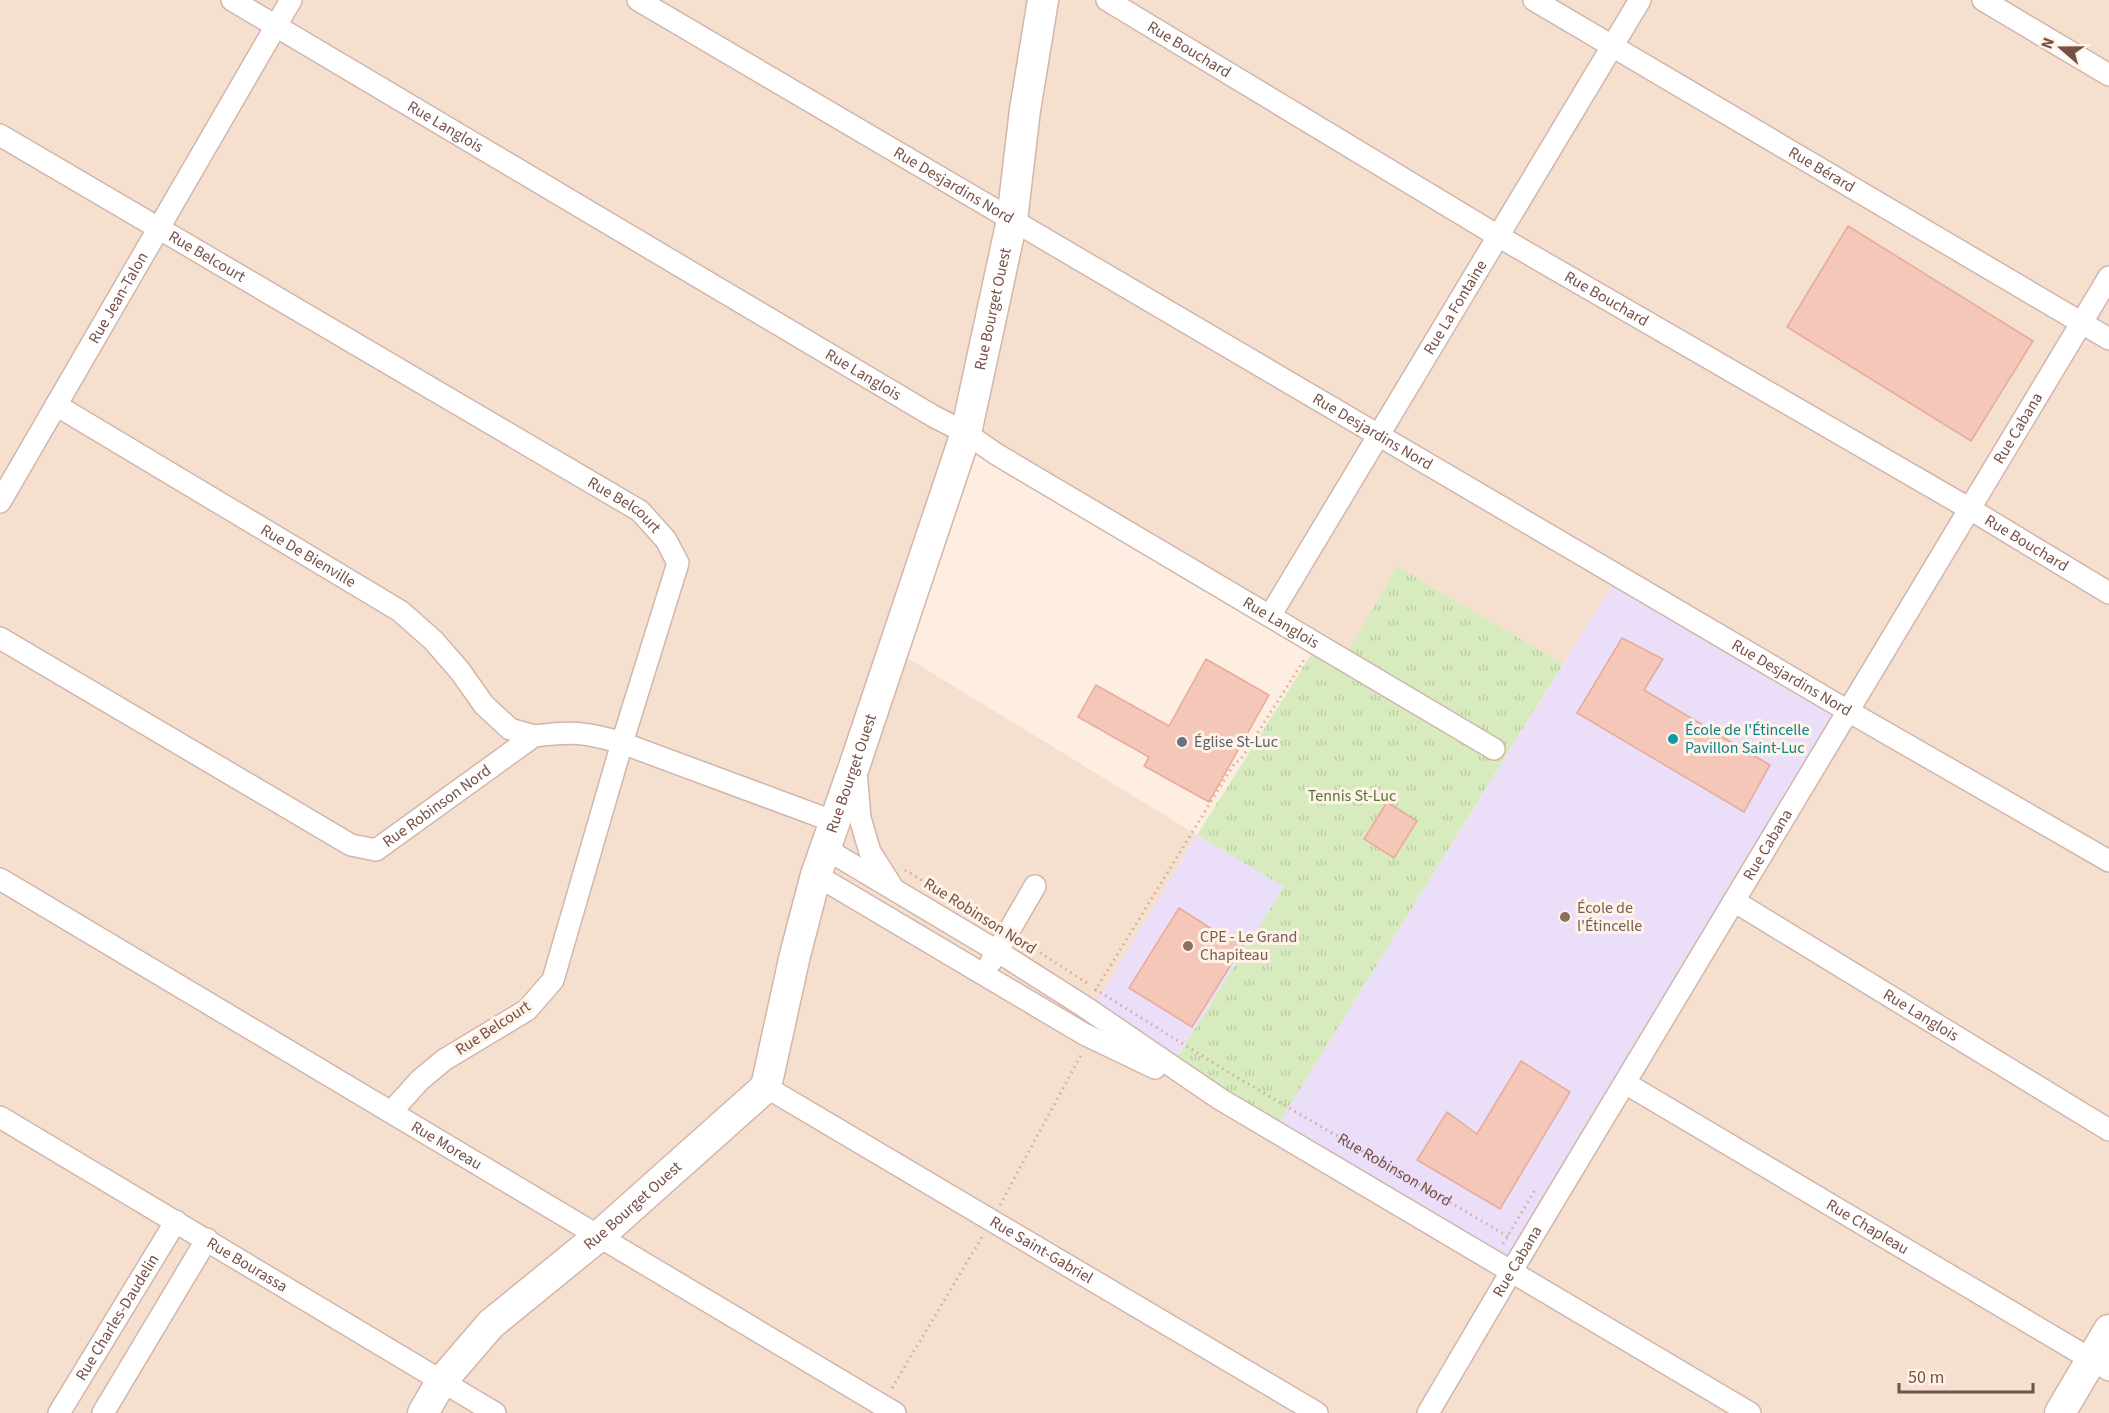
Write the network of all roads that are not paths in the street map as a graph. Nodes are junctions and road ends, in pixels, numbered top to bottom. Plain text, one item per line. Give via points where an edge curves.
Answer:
1 (231, 0) edge
2 (291, 0) edge
3 (638, 0) edge
4 (1043, 0) edge
5 (1107, 0) edge
6 (1534, 0) edge
7 (1640, 0) edge
8 (1983, 0) edge
9 (275, 26) junction
10 (1612, 46) junction
11 (2109, 75) edge
12 (0, 135) edge
13 (1012, 220) junction
14 (159, 228) junction
15 (1498, 236) junction
16 (2109, 277) edge
17 (2082, 323) junction
18 (2109, 339) edge
19 (56, 405) junction
20 (966, 433) junction
21 (1378, 435) junction
22 (0, 502) edge
23 (1970, 509) junction
24 (2109, 593) edge
25 (1270, 616) junction
26 (0, 638) edge
27 (1848, 711) junction
28 (534, 736) junction
29 (622, 743) junction
30 (1494, 749) dead end
31 (855, 764) junction
32 (826, 848) junction
33 (2109, 861) edge
34 (0, 879) edge
35 (1035, 885) dead end
36 (893, 888) junction
37 (1734, 901) junction
38 (997, 951) junction
39 (984, 973) junction
40 (1624, 1083) junction
41 (766, 1087) junction
42 (1220, 1099) junction
43 (391, 1112) junction
44 (0, 1117) edge
45 (2109, 1130) edge
46 (176, 1221) junction
47 (599, 1236) junction
48 (207, 1239) junction
49 (1511, 1272) junction
50 (2109, 1330) edge
51 (2100, 1365) edge
52 (441, 1382) junction
53 (59, 1413) edge
54 (103, 1413) edge
55 (423, 1413) edge
56 (495, 1413) edge
57 (895, 1413) edge
58 (1317, 1413) edge
59 (1428, 1413) edge
60 (1750, 1413) edge
61 (2060, 1413) edge

1 - 9 street, Rue Langlois
2 - 9 street, Rue Jean-Talon
3 - 13 street, Rue Desjardins Nord
4 - 13 street, Rue Bourget Ouest
5 - 15 street, Rue Bouchard
6 - 10 street, Rue Bérard
7 - 10 street, Rue La Fontaine
8 - 11 street
9 - 14 street, Rue Jean-Talon
9 - 20 street, Rue Langlois
10 - 15 street, Rue La Fontaine
10 - 17 street, Rue Bérard
12 - 14 street, Rue Belcourt
13 - 20 street, Rue Bourget Ouest
13 - 21 street, Rue Desjardins Nord
14 - 19 street, Rue Jean-Talon
14 - 29 street, Rue Belcourt via 640,511 653,525 678,563
15 - 21 street, Rue La Fontaine
15 - 23 street, Rue Bouchard
16 - 17 street, Rue Cabana
17 - 18 street, Rue Bérard
17 - 23 street, Rue Cabana
19 - 22 street, Rue Jean-Talon
19 - 28 street, Rue De Bienville via 400,611 433,640 484,705 510,729
20 - 25 street, Rue Langlois
20 - 31 street, Rue Bourget Ouest
21 - 25 street, Rue La Fontaine
21 - 27 street, Rue Desjardins Nord
23 - 24 street, Rue Bouchard
23 - 27 street, Rue Cabana
25 - 30 street, Rue Langlois
26 - 28 street, Rue Robinson Nord via 351,845 376,850
27 - 33 street, Rue Desjardins Nord
27 - 37 street, Rue Cabana
28 - 29 street, Rue Robinson Nord via 588,733
29 - 32 street, Rue Robinson Nord
29 - 43 street, Rue Belcourt via 553,980 527,1010 444,1060
31 - 32 street, Rue Bourget Ouest
31 - 36 street via 860,818 870,852
32 - 36 street, Rue Robinson Nord
32 - 39 street, Rue Robinson Nord
32 - 41 street, Rue Bourget Ouest via 795,955
34 - 43 street, Rue Moreau
35 - 38 street
36 - 38 street, Rue Robinson Nord
37 - 40 street, Rue Cabana
37 - 45 street, Rue Langlois
38 - 39 street
38 - 42 street, Rue Robinson Nord
39 - 42 street, Rue Robinson Nord via 1084,1034
40 - 49 street, Rue Cabana
40 - 51 street, Rue Chapleau
41 - 47 street, Rue Bourget Ouest
41 - 58 street, Rue Saint-Gabriel
42 - 49 street, Rue Robinson Nord
43 - 47 street, Rue Moreau
44 - 46 street, Rue Bourassa
46 - 48 street, Rue Bourassa
46 - 53 street, Rue Charles-Daudelin
47 - 52 street, Rue Bourget Ouest via 492,1324
47 - 57 street, Rue Moreau
48 - 52 street, Rue Bourassa
48 - 54 street
49 - 59 street, Rue Cabana
49 - 60 street, Rue Robinson Nord
50 - 51 street
51 - 61 street
52 - 55 street, Rue Bourget Ouest
52 - 56 street, Rue Bourassa

